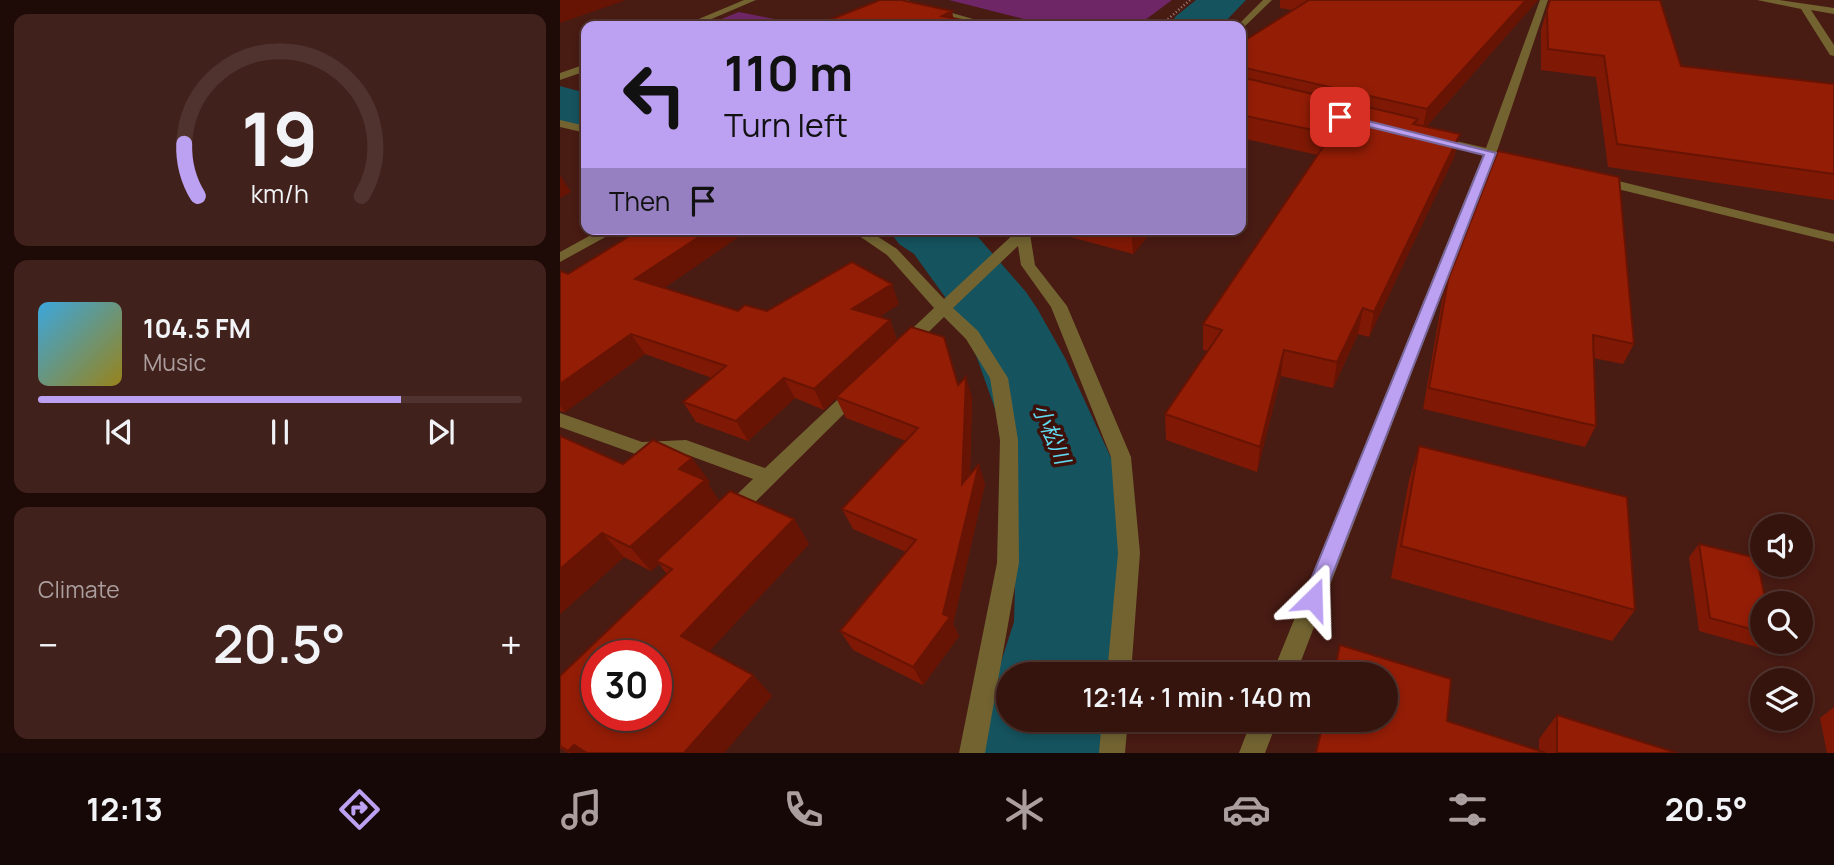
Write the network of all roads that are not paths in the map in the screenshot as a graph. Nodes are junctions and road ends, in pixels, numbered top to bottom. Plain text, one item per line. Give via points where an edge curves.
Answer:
1 (752, 0) edge
2 (896, 0) edge
3 (1268, 0) edge
4 (1544, 0) edge
5 (1761, 0) edge
6 (1804, 6) junction
7 (1834, 11) edge
8 (700, 21) edge
9 (967, 21) edge
10 (1246, 22) edge
11 (1834, 53) edge
12 (581, 69) edge
13 (560, 77) edge
14 (560, 122) edge
15 (581, 128) edge
16 (1424, 137) edge
17 (1490, 153) junction
18 (1517, 160) edge
19 (1583, 176) edge
20 (602, 235) edge
21 (865, 235) edge
22 (1021, 235) edge
23 (1025, 235) edge
24 (1834, 238) edge
25 (560, 258) edge
26 (949, 303) junction
27 (895, 355) edge
28 (876, 374) edge
29 (560, 420) edge
30 (769, 477) junction
31 (719, 524) edge
32 (1120, 662) edge
33 (1288, 662) edge
34 (1114, 732) edge
35 (1260, 732) edge
36 (972, 753) edge
37 (1112, 753) edge
38 (1252, 753) edge

1 - 8 street
2 - 9 street
3 - 10 street
4 - 17 street
5 - 6 street
6 - 7 street
6 - 11 street
12 - 13 street
14 - 15 street
16 - 17 street
17 - 18 street
17 - 33 street
19 - 24 street
20 - 25 street
21 - 26 street via 892,252
22 - 26 street
23 - 32 street via 1028,265 1059,306 1121,457 1129,553
26 - 27 street
26 - 36 street via 999,378 1009,440 1008,563
28 - 30 street
29 - 30 street via 641,449 686,447
30 - 31 street
34 - 37 street
35 - 38 street

